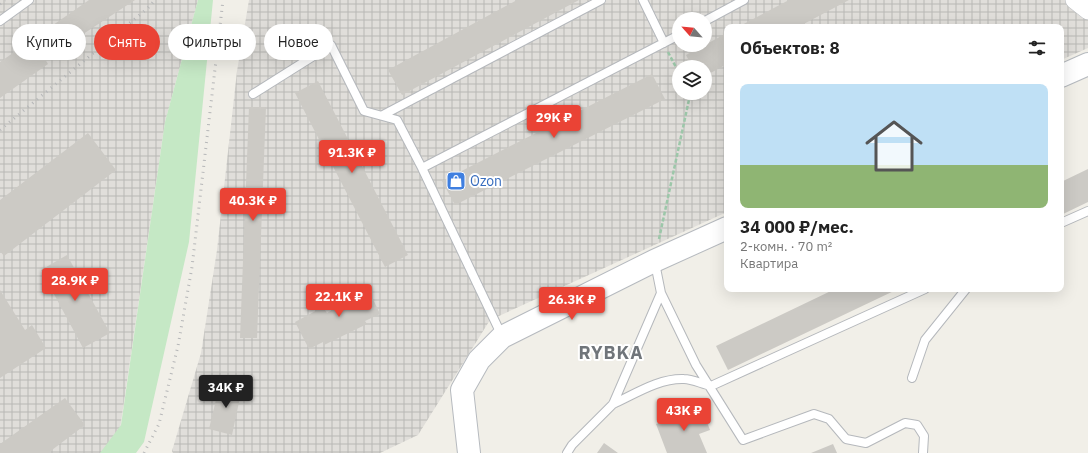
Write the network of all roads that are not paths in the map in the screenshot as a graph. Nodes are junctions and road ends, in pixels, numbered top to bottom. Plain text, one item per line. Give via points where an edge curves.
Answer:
1 (29, 0) edge
2 (601, 0) edge
3 (643, 0) edge
4 (744, 0) edge
5 (1074, 0) edge
6 (1088, 11) edge
7 (712, 17) edge
8 (0, 21) edge
9 (672, 39) edge
10 (664, 43) junction
11 (1088, 64) edge
12 (1064, 75) edge
13 (253, 94) dead end
14 (383, 115) junction
15 (422, 168) junction
16 (1088, 211) edge
17 (1064, 223) edge
18 (724, 229) edge
19 (654, 261) junction
20 (918, 292) edge
21 (964, 292) edge
22 (661, 293) junction
23 (502, 336) junction
24 (912, 378) dead end
25 (711, 386) junction
26 (613, 404) junction
27 (469, 453) edge
28 (567, 453) edge
29 (923, 453) edge

1 - 8 lane
2 - 14 lane
3 - 10 lane
4 - 7 lane
5 - 6 street
9 - 10 lane
10 - 15 lane
11 - 12 main road
13 - 14 lane via 331,46 364,111
14 - 15 lane via 397,120
15 - 23 lane
16 - 17 lane
18 - 19 main road
19 - 22 lane
19 - 23 main road
20 - 25 lane
21 - 24 lane via 925,340
22 - 25 lane via 696,365
22 - 26 lane
23 - 27 main road via 479,360 462,390
25 - 26 lane via 685,379 670,380
25 - 29 lane via 744,440 814,414 829,419 846,439 866,443 905,423 917,425 924,436
26 - 28 lane

